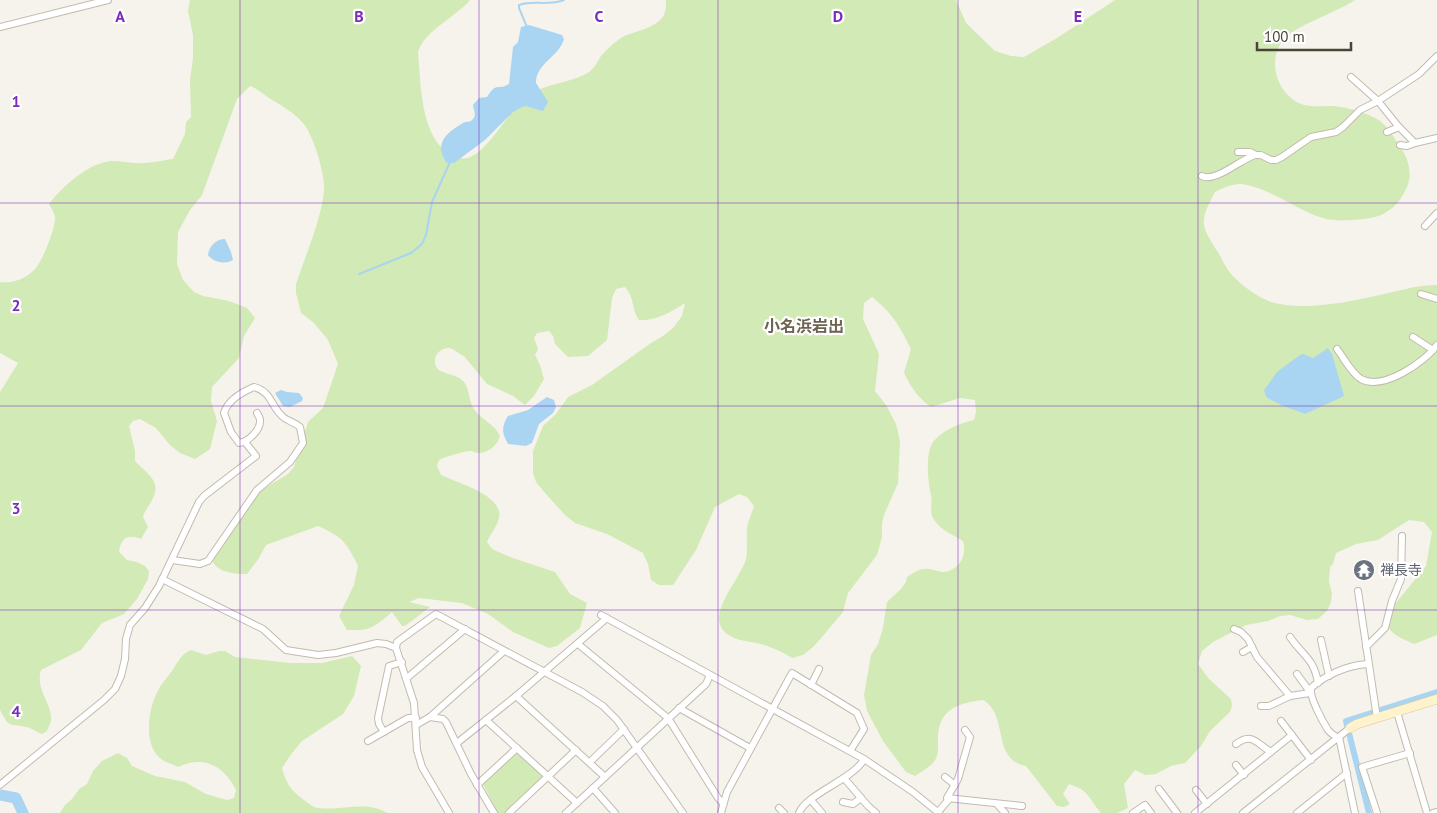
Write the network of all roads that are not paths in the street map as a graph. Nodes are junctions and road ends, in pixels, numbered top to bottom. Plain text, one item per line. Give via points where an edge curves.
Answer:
1 (108, 0) edge
2 (0, 27) edge
3 (1437, 56) edge
4 (1351, 77) dead end
5 (1378, 102) junction
6 (1399, 127) junction
7 (1387, 132) dead end
8 (1437, 138) edge
9 (1415, 143) junction
10 (1400, 145) dead end
11 (1238, 152) dead end
12 (1255, 155) junction
13 (1202, 176) dead end
14 (1437, 213) edge
15 (1425, 226) dead end
16 (1421, 294) dead end
17 (1437, 299) edge
18 (1413, 337) dead end
19 (1435, 348) edge
20 (1337, 349) dead end
21 (257, 413) dead end
22 (245, 442) junction
23 (1402, 536) dead end
24 (172, 560) junction
25 (162, 579) junction
26 (1358, 591) dead end
27 (600, 614) dead end
28 (607, 618) junction
29 (464, 629) junction
30 (1234, 629) dead end
31 (1290, 637) dead end
32 (1321, 640) dead end
33 (578, 644) junction
34 (1252, 647) junction
35 (1366, 647) junction
36 (396, 648) junction
37 (504, 651) junction
38 (1243, 652) dead end
39 (402, 662) junction
40 (1368, 664) junction
41 (818, 669) dead end
42 (545, 672) junction
43 (1297, 674) dead end
44 (710, 675) junction
45 (1329, 676) junction
46 (407, 678) junction
47 (1318, 683) junction
48 (811, 685) junction
49 (1310, 692) junction
50 (516, 696) junction
51 (1290, 696) junction
52 (1437, 699) edge
53 (1260, 706) dead end
54 (679, 708) junction
55 (771, 709) junction
56 (1398, 712) junction
57 (430, 716) junction
58 (416, 718) junction
59 (668, 718) junction
60 (1376, 718) junction
61 (486, 720) junction
62 (1281, 721) dead end
63 (416, 725) junction
64 (624, 730) junction
65 (965, 730) dead end
66 (384, 732) junction
67 (1343, 734) junction
68 (1292, 735) junction
69 (368, 741) dead end
70 (457, 743) junction
71 (1236, 744) dead end
72 (517, 748) junction
73 (636, 748) junction
74 (750, 748) junction
75 (576, 750) junction
76 (850, 751) junction
77 (1271, 752) junction
78 (1410, 753) junction
79 (864, 759) junction
80 (1311, 760) junction
81 (590, 762) junction
82 (1236, 765) dead end
83 (1348, 773) junction
84 (1244, 775) junction
85 (548, 776) junction
86 (605, 777) junction
87 (844, 778) junction
88 (945, 778) dead end
89 (0, 785) edge
90 (477, 785) junction
91 (955, 785) junction
92 (593, 788) junction
93 (1159, 790) dead end
94 (1196, 790) dead end
95 (861, 798) junction
96 (950, 798) junction
97 (811, 800) junction
98 (843, 802) dead end
99 (578, 803) junction
100 (723, 803) junction
101 (997, 804) junction
102 (1207, 804) junction
103 (1022, 806) dead end
104 (938, 812) edge
105 (1437, 812) edge
106 (449, 813) edge
107 (494, 813) edge
108 (509, 813) edge
109 (566, 813) edge
110 (615, 813) edge
111 (683, 813) edge
112 (721, 813) edge
113 (799, 813) edge
114 (822, 813) edge
115 (876, 813) edge
116 (1005, 813) edge
117 (1133, 813) edge
118 (1151, 813) edge
119 (1177, 813) edge
120 (1195, 813) edge
121 (1243, 813) edge
122 (1297, 813) edge
123 (1356, 813) edge
124 (1377, 813) edge
125 (1427, 813) edge
126 (1433, 813) edge

1 - 2 street
3 - 5 street via 1419,74
4 - 5 street
5 - 6 street
5 - 12 street via 1360,110 1336,132 1311,137 1282,157 1271,160
6 - 7 street
6 - 9 street
8 - 9 street
9 - 10 street
11 - 12 street
12 - 13 street via 1215,177
14 - 15 street
16 - 17 street
18 - 19 street
19 - 20 street via 1398,376 1367,381 1354,374
21 - 22 street via 258,428
22 - 24 street via 256,456 199,502
22 - 24 street via 239,443 235,439 224,413 235,398 254,387 268,394 277,411 300,427 302,443 290,462 257,490 208,561 200,564
23 - 35 street via 1401,579 1385,628
24 - 25 street
25 - 36 street via 263,629 286,650 318,655 377,644
25 - 89 street via 145,608 130,625 125,659 115,689
26 - 35 street
27 - 28 street
28 - 33 street
28 - 44 street
29 - 36 street via 436,614 397,642
29 - 37 street
29 - 46 street
30 - 34 street via 1245,635
31 - 47 street via 1309,658
32 - 45 street
33 - 42 street
33 - 59 street
34 - 38 street
34 - 51 street
35 - 40 street
36 - 39 street
37 - 42 street
37 - 57 street
39 - 46 street
39 - 66 street via 389,666 378,718
40 - 45 street
40 - 60 street
41 - 48 street
42 - 50 street
42 - 64 street via 603,706
43 - 49 street
44 - 54 street via 706,684
44 - 55 street
45 - 47 street
46 - 58 street
47 - 49 street
48 - 55 street via 792,673
48 - 76 street via 856,713 864,729
49 - 51 street
49 - 67 street via 1329,732
50 - 61 street
50 - 75 street
51 - 53 street via 1269,706
52 - 56 street
54 - 59 street
54 - 74 street
55 - 74 street
55 - 76 street
56 - 60 street
56 - 78 street
57 - 63 street
57 - 70 street via 443,719
58 - 63 street
58 - 66 street via 408,718
59 - 73 street
59 - 100 street
60 - 67 street via 1357,724
61 - 70 street
61 - 72 street
62 - 68 street
63 - 106 street via 422,767
64 - 73 street
64 - 81 street
65 - 91 street via 970,737
66 - 69 street
67 - 80 street
67 - 83 street
68 - 77 street
68 - 80 street
70 - 90 street
71 - 77 street via 1250,738
72 - 85 street
72 - 90 street
73 - 86 street
73 - 111 street
74 - 100 street
75 - 81 street
75 - 85 street
76 - 79 street
77 - 84 street
78 - 124 street via 1362,767
78 - 125 street
79 - 87 street
79 - 104 street
80 - 121 street
81 - 86 street
82 - 84 street
83 - 122 street
83 - 123 street
84 - 102 street
85 - 99 street
85 - 108 street
86 - 92 street
87 - 95 street
87 - 97 street
88 - 91 street
90 - 107 street
91 - 96 street via 947,798
92 - 99 street
92 - 110 street
93 - 119 street
94 - 102 street
95 - 98 street via 853,804
95 - 115 street
96 - 101 street
96 - 104 street
97 - 113 street
97 - 114 street
99 - 109 street
100 - 112 street
101 - 103 street
101 - 116 street
102 - 120 street
105 - 126 street
117 - 118 street via 1145,805

